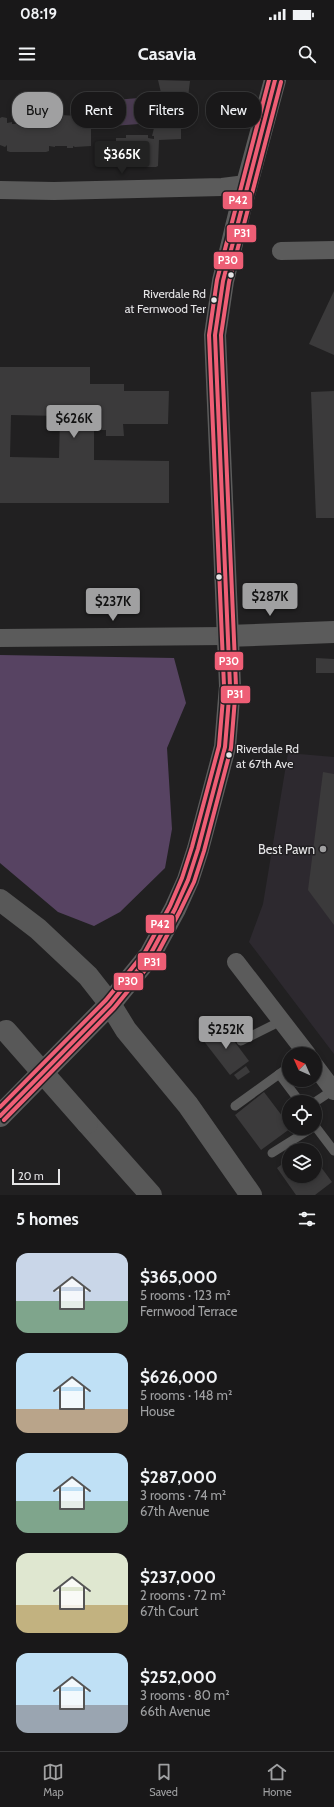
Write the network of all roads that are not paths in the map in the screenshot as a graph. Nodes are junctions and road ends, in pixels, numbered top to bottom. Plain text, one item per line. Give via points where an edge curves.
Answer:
1 (275, 80) edge
2 (246, 184) junction
3 (0, 190) edge
4 (334, 250) edge
5 (281, 251) dead end
6 (334, 632) edge
7 (226, 636) junction
8 (0, 638) edge
9 (0, 900) edge
10 (236, 962) dead end
11 (110, 1004) junction
12 (281, 1021) junction
13 (3, 1028) edge
14 (241, 1041) dead end
15 (301, 1047) edge
16 (280, 1074) joint
17 (322, 1076) edge
18 (333, 1091) edge
19 (295, 1095) edge
20 (322, 1098) edge
21 (235, 1106) dead end
22 (0, 1116) edge
23 (301, 1135) edge
24 (322, 1135) edge
25 (334, 1151) edge
26 (272, 1153) dead end
27 (151, 1195) edge
28 (251, 1195) edge

1 - 2 main road
2 - 3 street via 214,188
2 - 7 main road via 223,281 215,335 224,521
4 - 5 street
6 - 7 street
7 - 8 street
7 - 11 main road via 230,686 225,747 194,862 175,909 150,955
9 - 11 highway via 65,953 88,976
10 - 12 street
11 - 22 main road
11 - 28 highway via 126,1030 188,1105
12 - 14 lane
12 - 15 street
13 - 27 highway, bridge
16 - 19 lane
16 - 21 lane
17 - 18 street
18 - 20 lane
23 - 26 lane
24 - 25 lane

